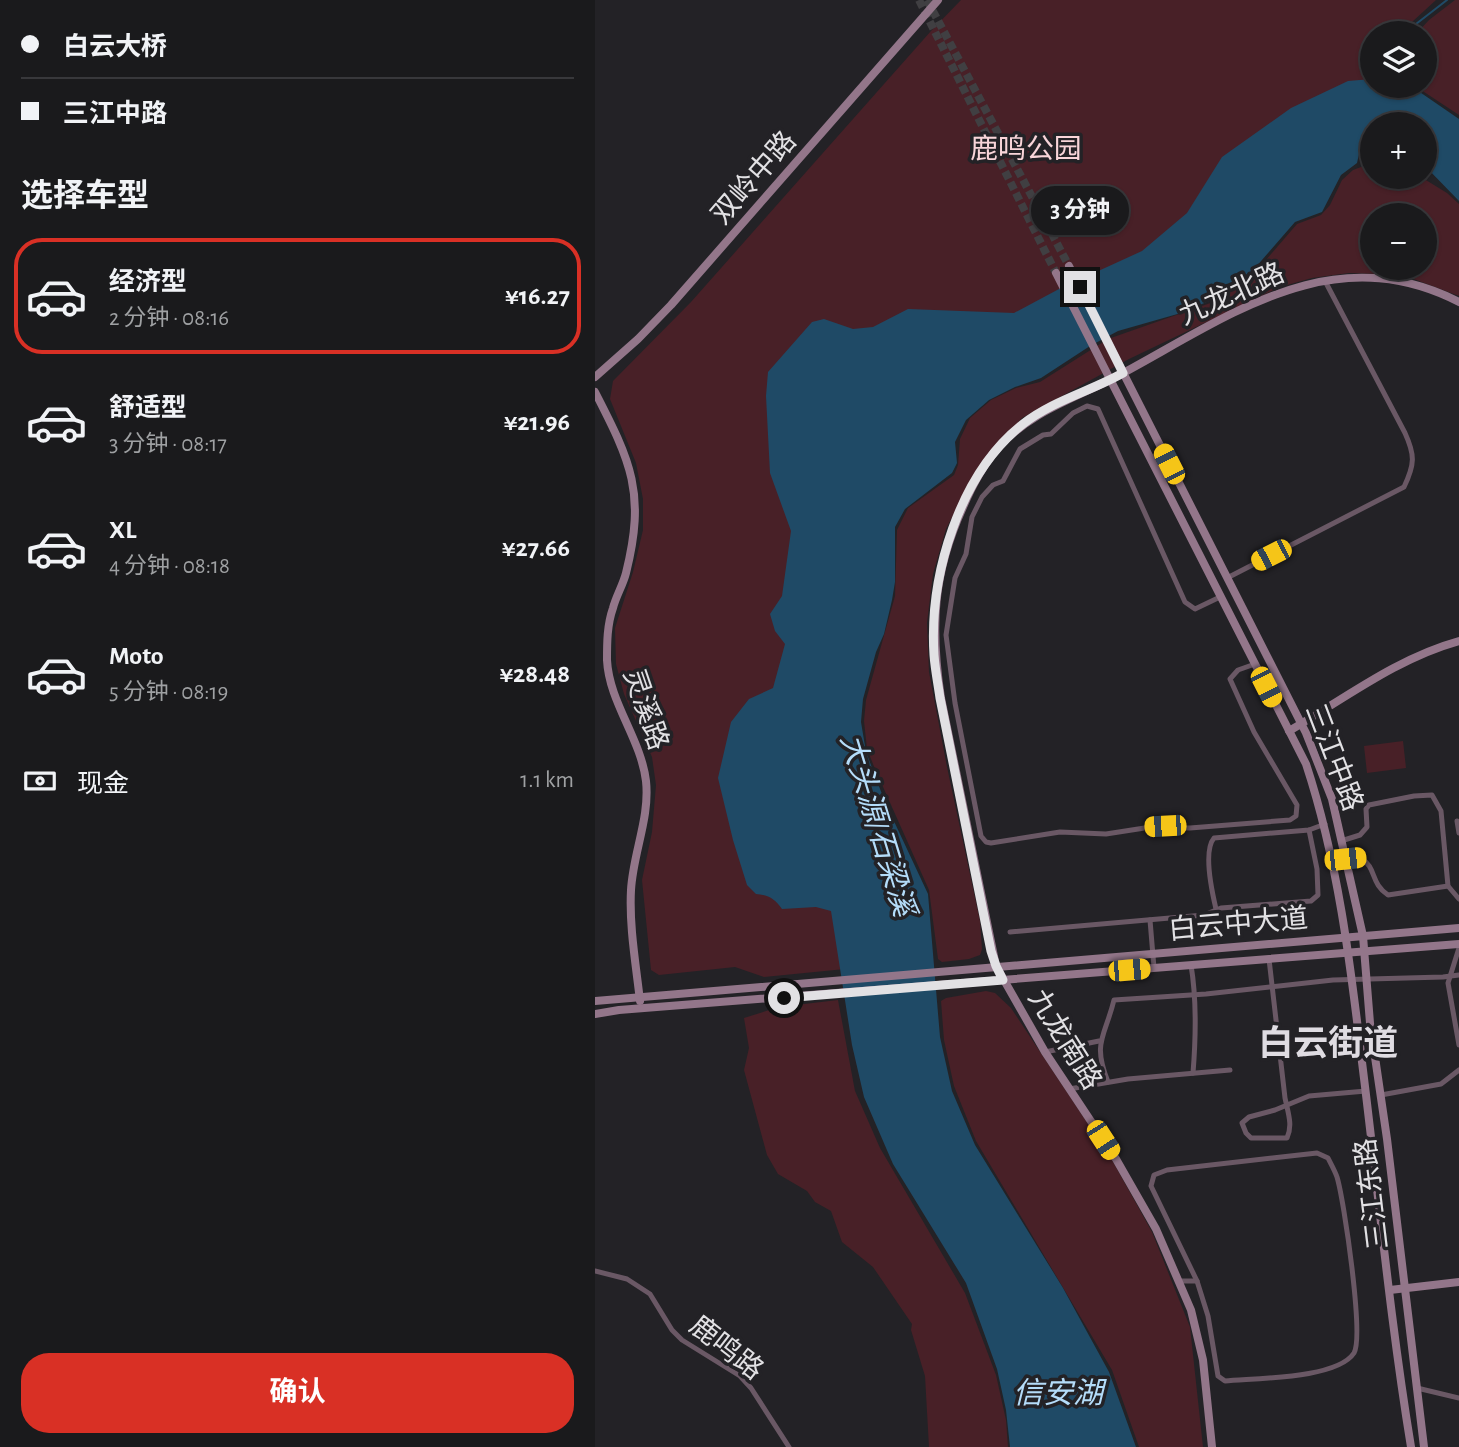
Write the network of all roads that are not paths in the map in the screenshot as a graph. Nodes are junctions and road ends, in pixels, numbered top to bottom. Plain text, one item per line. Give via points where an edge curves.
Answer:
1 (938, 0) edge
2 (1069, 265) tunnel mouth
3 (1056, 274) tunnel mouth
4 (1325, 281) junction
5 (1459, 302) edge
6 (1123, 373) junction
7 (595, 377) edge
8 (1111, 380) junction
9 (595, 392) edge
10 (1227, 578) junction
11 (1220, 597) junction
12 (1459, 641) edge
13 (1255, 664) junction
14 (1301, 724) junction
15 (1289, 732) junction
16 (970, 769) junction
17 (957, 772) junction
18 (1457, 821) dead end
19 (1325, 824) junction
20 (1309, 830) junction
21 (1459, 833) edge
22 (1341, 841) junction
23 (1345, 859) junction
24 (1448, 886) junction
25 (1459, 899) edge
26 (1216, 909) junction
27 (1150, 920) junction
28 (1459, 928) edge
29 (1010, 932) dead end
30 (1363, 936) junction
31 (1346, 937) junction
32 (1459, 946) edge
33 (1365, 951) junction
34 (1350, 952) junction
35 (1153, 953) junction
36 (1269, 959) junction
37 (1191, 965) junction
38 (996, 966) junction
39 (1154, 968) junction
40 (1459, 975) edge
41 (1449, 976) junction
42 (1366, 978) junction
43 (1353, 979) junction
44 (1003, 980) junction
45 (1272, 987) junction
46 (1195, 995) junction
47 (639, 996) junction
48 (595, 1001) edge
49 (641, 1009) junction
50 (595, 1014) edge
51 (1099, 1041) junction
52 (1459, 1045) edge
53 (1045, 1052) junction
54 (1230, 1070) dead end
55 (1459, 1070) edge
56 (1193, 1073) junction
57 (1108, 1082) junction
58 (1069, 1089) junction
59 (1366, 1091) junction
60 (1381, 1095) junction
61 (1286, 1104) junction
62 (595, 1271) edge
63 (1179, 1281) junction
64 (1197, 1281) junction
65 (1459, 1282) edge
66 (1390, 1290) junction
67 (1404, 1290) junction
68 (1417, 1388) junction
69 (1459, 1398) edge
70 (789, 1447) edge
71 (1212, 1447) edge
72 (1411, 1447) edge
73 (1424, 1447) edge

1 - 7 main road, 双岭中路 via 671,305
2 - 6 main road, 三江中路
3 - 8 main road, 三江中路
4 - 5 main road, 九龙北路 via 1390,279
4 - 6 main road, 九龙北路 via 1282,291
4 - 10 street via 1413,450 1411,474 1403,486
6 - 8 main road, 九龙北路
6 - 10 main road, 三江中路
8 - 11 main road, 三江中路
8 - 17 main road, 九龙南路 via 1024,423 997,449 973,483 955,524 940,569 934,656
9 - 47 main road, 灵溪路 via 624,453 636,503 625,577 610,617 607,664 646,781 645,822 634,857 631,892
10 - 14 main road, 三江中路
11 - 13 main road, 三江中路
11 - 16 street via 1195,609 1185,602 1098,409 1087,406 1051,434 1029,442 1014,458 1003,481 982,497 955,578 946,635
12 - 14 main road via 1377,677
13 - 15 main road, 三江中路
13 - 16 street via 1238,670 1230,679 1254,732 1297,805 1296,816 1290,820 1151,827 1106,834 1060,832 991,844 981,836
14 - 15 main road
14 - 22 main road, 三江中路 via 1332,799
15 - 19 main road, 三江中路 via 1306,764
16 - 17 street
17 - 38 main road, 九龙南路
18 - 21 street
19 - 20 street
19 - 31 main road, 三江中路
20 - 26 street via 1214,838 1209,847
20 - 26 street via 1317,869 1315,899
22 - 23 main road, 三江中路
22 - 24 street via 1360,835 1367,827 1369,805 1432,795 1441,811
23 - 24 street via 1361,858 1369,863 1378,888 1388,895
23 - 30 main road, 三江中路
24 - 25 street
26 - 27 street via 1206,915
27 - 29 street
27 - 35 street
28 - 30 main road, 白云中大道
30 - 31 main road, 白云中大道
30 - 33 main road, 三江东路
31 - 34 main road, 三江东路
31 - 35 main road, 白云中大道
32 - 33 main road, 白云中大道
32 - 41 street
33 - 34 main road, 白云中大道
33 - 42 main road, 三江东路
34 - 36 main road, 白云中大道
34 - 43 main road, 三江东路
35 - 38 main road, 白云中大道
35 - 39 street
36 - 37 main road, 白云中大道
36 - 45 street
37 - 39 main road, 白云中大道
37 - 46 street
38 - 44 main road, 九龙南路
38 - 47 main road, 白云中大道
39 - 44 main road, 白云中大道
40 - 41 street
41 - 42 street
41 - 52 street
42 - 43 street
42 - 60 main road, 三江东路
43 - 45 street
43 - 59 main road, 三江东路
44 - 49 main road, 白云中大道
44 - 53 main road, 九龙南路
45 - 46 street
45 - 61 street
46 - 51 street via 1114,999
46 - 56 street
47 - 48 main road, 白云中大道
47 - 49 main road, 灵溪路
49 - 50 main road, 白云中大道
51 - 53 street
51 - 57 street
53 - 58 main road, 九龙南路
54 - 56 street
55 - 60 street via 1441,1084
56 - 57 street
57 - 58 street
58 - 63 main road, 九龙南路 via 1155,1226
59 - 61 street via 1309,1096
59 - 66 main road, 三江东路
60 - 67 main road, 三江东路
61 - 61 street via 1248,1117 1243,1123 1246,1133 1261,1140 1287,1139 1292,1129
62 - 70 street, 鹿鸣路 via 627,1279 650,1294 682,1340 740,1376 751,1388
63 - 64 street
63 - 71 main road, 九龙南路 via 1203,1360
64 - 64 street via 1209,1316 1218,1376 1225,1381 1318,1372 1339,1365 1354,1353 1358,1339 1352,1270 1337,1178 1328,1158 1317,1153 1154,1175 1151,1186
65 - 67 main road
66 - 67 main road
66 - 72 main road, 三江东路
67 - 68 main road, 三江东路
68 - 69 street
68 - 73 main road, 三江东路

